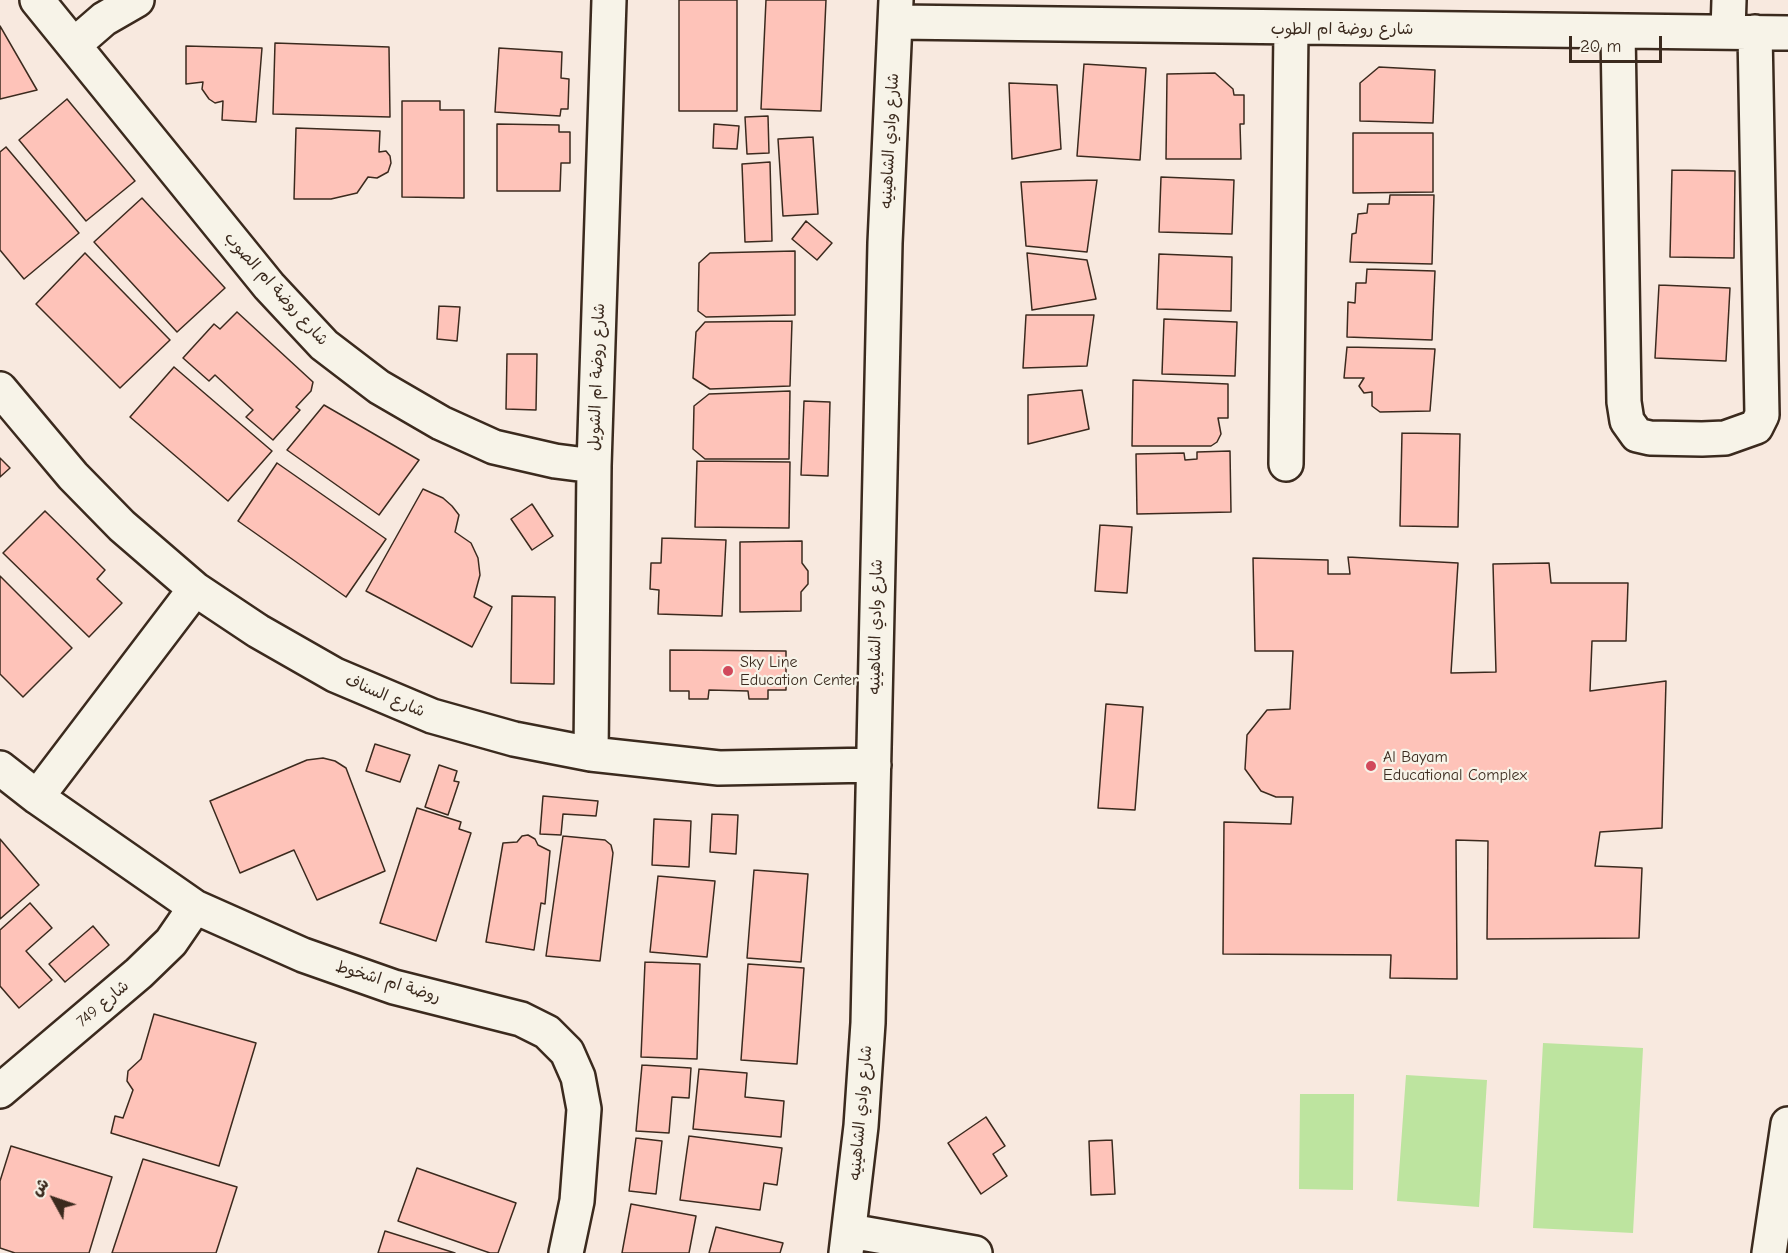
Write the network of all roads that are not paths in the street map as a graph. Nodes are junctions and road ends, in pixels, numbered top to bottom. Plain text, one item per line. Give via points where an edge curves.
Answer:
1 (37, 0) edge
2 (137, 0) edge
3 (609, 0) edge
4 (896, 11) edge
5 (1738, 21) edge
6 (1291, 29) junction
7 (1618, 31) junction
8 (1788, 33) edge
9 (74, 45) junction
10 (0, 389) edge
11 (1286, 464) dead end
12 (594, 466) junction
13 (195, 589) junction
14 (591, 754) junction
15 (874, 765) junction
16 (0, 768) edge
17 (37, 797) junction
18 (195, 907) junction
19 (0, 1091) edge
20 (1788, 1124) edge
21 (848, 1242) edge
22 (566, 1253) edge
23 (975, 1253) edge
24 (1769, 1253) edge

1 - 9 street, شارع روضة ام الصوب
2 - 9 street via 104,19
3 - 12 street, شارع روضة ام الشويل
4 - 6 street, شارع روضة ام الطوب
4 - 15 street, شارع وادي الشاهينيه via 885,243
5 - 7 street, شارع روضة ام الطوب
5 - 7 street via 1762,415 1756,427 1725,438 1650,438 1637,435 1627,421
5 - 8 street, شارع روضة ام الطوب
6 - 7 street, شارع روضة ام الطوب
6 - 11 street
9 - 12 street, شارع روضة ام الصوب via 269,286 324,345 379,387 441,423 494,447
10 - 13 street, شارع السناف via 73,477
12 - 14 street, شارع روضة ام الشويل
13 - 14 street, شارع السناف via 258,631 336,675 432,716 514,739
13 - 17 street
14 - 15 street, شارع السناف via 719,768
15 - 21 street, شارع وادي الشاهينيه via 868,1023
16 - 17 street, روضة ام اشخوط
17 - 18 street, روضة ام اشخوط
18 - 19 street, شارع 749 via 171,942 140,973
18 - 22 street, روضة ام اشخوط via 323,962 394,987 521,1019 547,1032 567,1052 578,1077 584,1109 577,1201
20 - 24 street
21 - 23 street

